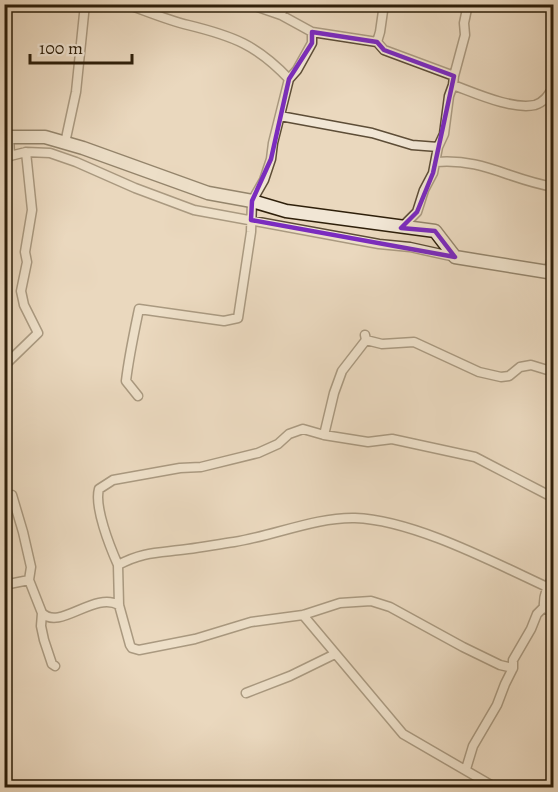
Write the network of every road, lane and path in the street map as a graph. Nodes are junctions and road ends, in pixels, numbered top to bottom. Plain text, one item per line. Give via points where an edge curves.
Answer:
1 (85, 4) edge
2 (126, 4) edge
3 (249, 4) edge
4 (284, 4) edge
5 (384, 4) edge
6 (468, 4) edge
7 (281, 15) junction
8 (312, 32) junction
9 (376, 42) junction
10 (454, 76) junction
11 (289, 79) junction
12 (453, 86) junction
13 (554, 86) edge
14 (280, 116) junction
15 (7, 137) edge
16 (65, 143) junction
17 (438, 147) junction
18 (26, 152) junction
19 (7, 156) edge
20 (436, 162) junction
21 (554, 187) edge
22 (252, 201) junction
23 (251, 220) junction
24 (401, 228) junction
25 (554, 251) edge
26 (455, 257) junction
27 (551, 273) edge
28 (4, 366) edge
29 (554, 372) edge
30 (138, 396) dead end
31 (324, 435) junction
32 (12, 495) dead end
33 (554, 498) edge
34 (118, 565) junction
35 (554, 575) edge
36 (29, 580) junction
37 (4, 585) edge
38 (547, 587) junction
39 (119, 605) junction
40 (544, 607) junction
41 (42, 613) junction
42 (554, 614) edge
43 (303, 615) junction
44 (335, 654) junction
45 (55, 666) dead end
46 (513, 668) junction
47 (246, 693) dead end
48 (466, 769) junction
49 (554, 775) edge
50 (496, 788) edge
51 (547, 788) edge

1 - 16 street via 76,92
2 - 11 street via 249,45
3 - 7 street
4 - 7 street
5 - 9 street
6 - 10 street via 464,42
7 - 8 street
8 - 9 street
8 - 11 street via 312,43
9 - 10 street via 384,50
10 - 12 street
11 - 14 street
12 - 13 street via 518,105 542,102
12 - 17 street
14 - 17 street via 333,124 412,145
14 - 22 street via 271,159
15 - 16 street via 45,137
15 - 19 street
16 - 22 street via 208,193
17 - 20 street
18 - 19 street
18 - 23 street via 50,153 194,210
18 - 28 street via 32,210 21,291 38,333
20 - 21 street via 477,163
20 - 24 street via 417,212
22 - 23 street
22 - 24 street via 286,211
23 - 26 street
23 - 30 street via 237,319 224,321 139,309 126,381
24 - 26 street via 435,231
25 - 27 street
26 - 27 street
29 - 31 street via 531,364 501,378 414,342 382,344 365,337 342,371
31 - 33 street via 368,442 392,439 475,457
31 - 34 street via 303,429 258,453 107,483 99,489 97,498
32 - 36 street via 31,567
34 - 38 street via 143,554 247,540 354,518 385,521 454,545
34 - 39 street
35 - 38 street
36 - 37 street
36 - 41 street
38 - 40 street
39 - 41 street via 104,601 54,618
39 - 43 street via 129,645 139,650 251,622
40 - 42 street
40 - 46 street via 513,660
41 - 45 street via 44,640
43 - 44 street
43 - 46 street via 340,603 371,602 390,607 463,647
44 - 47 street
44 - 48 street via 403,734
46 - 48 street via 491,719 473,746
48 - 50 street
49 - 51 street

